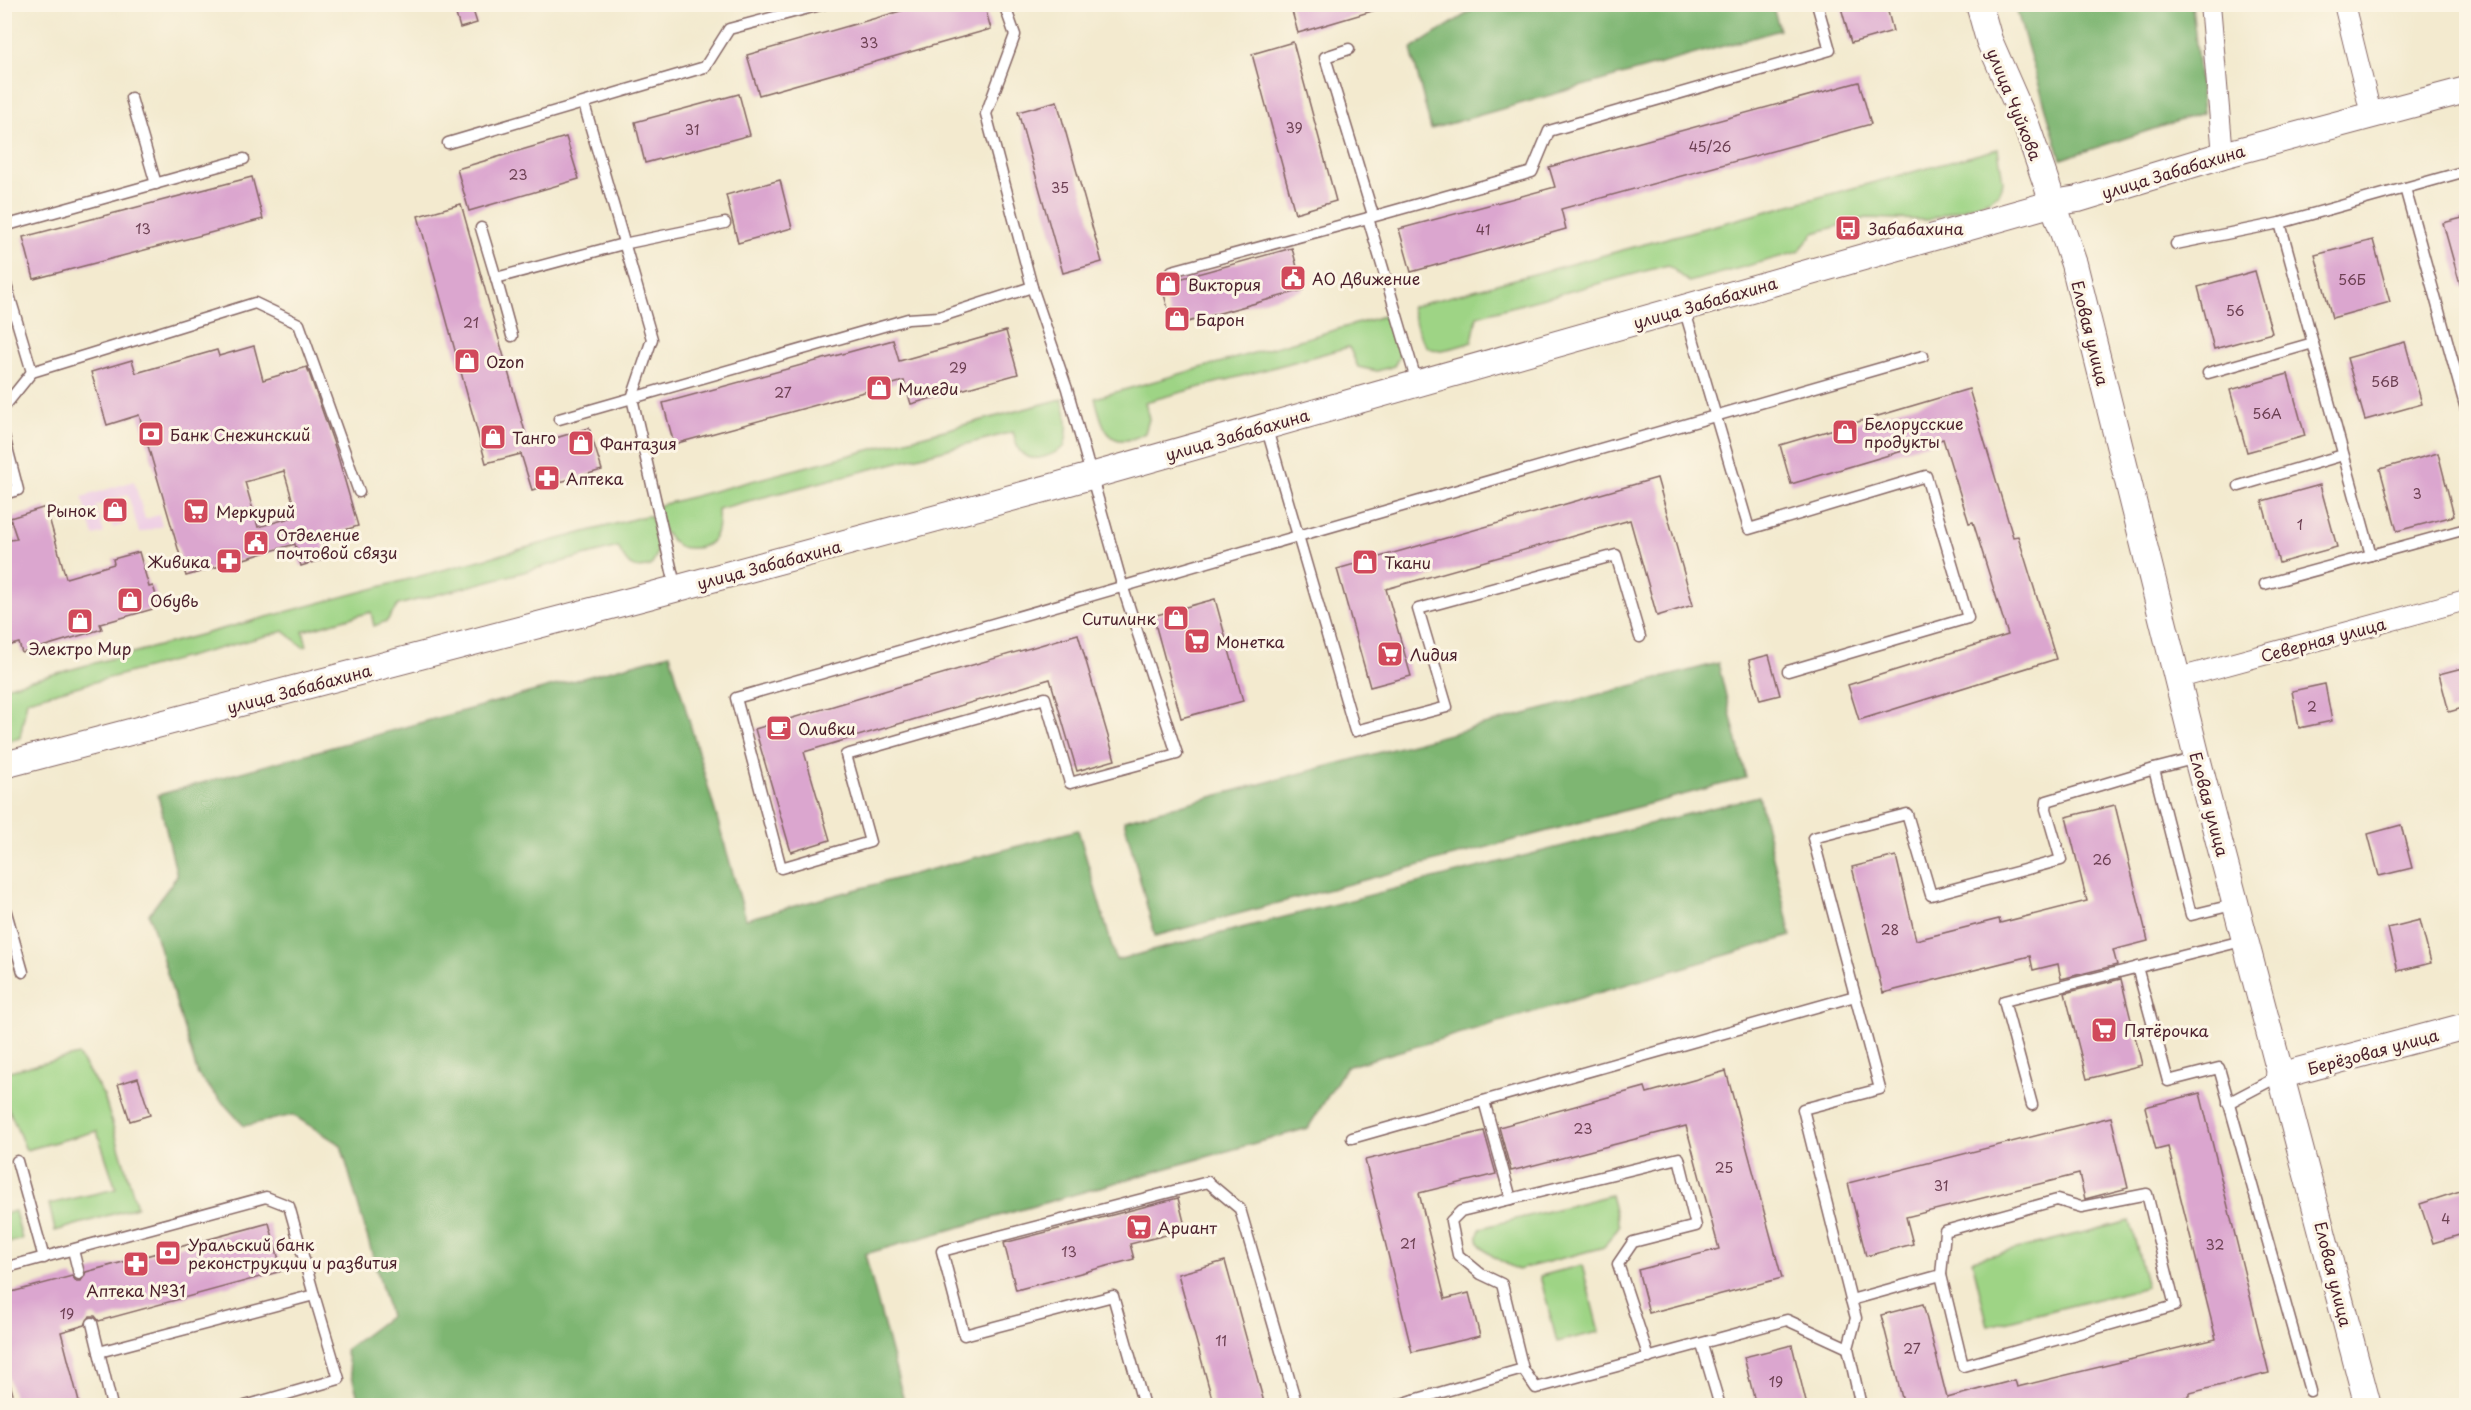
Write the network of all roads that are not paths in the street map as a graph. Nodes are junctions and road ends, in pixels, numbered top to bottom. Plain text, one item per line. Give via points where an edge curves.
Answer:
1 (824, 4) edge
2 (1004, 4) edge
3 (1817, 4) edge
4 (1979, 4) edge
5 (2210, 4) edge
6 (2344, 4) edge
7 (1349, 49) dead end
8 (2466, 90) edge
9 (131, 98) dead end
10 (584, 104) junction
11 (2371, 114) junction
12 (448, 143) dead end
13 (2223, 155) junction
14 (244, 159) dead end
15 (2466, 171) edge
16 (156, 184) junction
17 (2404, 188) junction
18 (2054, 203) junction
19 (1370, 217) junction
20 (725, 223) dead end
21 (2280, 223) junction
22 (4, 226) edge
23 (481, 228) dead end
24 (623, 244) junction
25 (2176, 244) dead end
26 (1172, 271) dead end
27 (4, 278) edge
28 (496, 278) junction
29 (1032, 287) junction
30 (1684, 307) junction
31 (512, 336) dead end
32 (2313, 343) junction
33 (1923, 356) dead end
34 (32, 372) junction
35 (2208, 373) dead end
36 (1417, 383) junction
37 (632, 398) junction
38 (4, 407) edge
39 (2466, 410) edge
40 (1716, 416) junction
41 (559, 419) dead end
42 (1266, 426) junction
43 (4, 436) edge
44 (2343, 455) junction
45 (1092, 475) junction
46 (2239, 486) dead end
47 (359, 492) dead end
48 (4, 494) edge
49 (2466, 529) edge
50 (1300, 537) junction
51 (2371, 555) junction
52 (2265, 584) dead end
53 (1123, 588) junction
54 (676, 589) junction
55 (2466, 600) edge
56 (1640, 637) dead end
57 (1788, 671) dead end
58 (2179, 678) junction
59 (2197, 758) junction
60 (4, 765) edge
61 (2154, 769) junction
62 (4, 904) edge
63 (2238, 904) junction
64 (2246, 940) junction
65 (2137, 967) junction
66 (23, 972) dead end
67 (1855, 996) junction
68 (2466, 1026) edge
69 (2279, 1076) junction
70 (1484, 1101) junction
71 (2228, 1103) junction
72 (2032, 1105) dead end
73 (1352, 1138) dead end
74 (17, 1161) dead end
75 (1511, 1199) junction
76 (73, 1250) junction
77 (44, 1258) junction
78 (4, 1268) edge
79 (79, 1274) dead end
80 (1941, 1275) junction
81 (314, 1295) junction
82 (1851, 1300) junction
83 (92, 1323) dead end
84 (1702, 1345) junction
85 (1848, 1348) junction
86 (99, 1352) junction
87 (1649, 1358) junction
88 (1523, 1369) junction
89 (2310, 1391) dead end
90 (1415, 1403) edge
91 (112, 1406) edge
92 (245, 1406) edge
93 (1144, 1406) edge
94 (1297, 1406) edge
95 (1395, 1406) edge
96 (1720, 1406) edge
97 (1861, 1406) edge
98 (2368, 1406) edge

1 - 10 lane via 729,29 705,67
2 - 29 lane via 1015,35 986,114
3 - 19 lane via 1830,50 1549,131 1532,172
4 - 18 street, улица Чуйкова via 1989,40
5 - 13 street
6 - 11 street
7 - 19 lane via 1325,57
8 - 11 street, улица Забабахина
9 - 16 lane
10 - 12 lane
10 - 24 lane
11 - 13 street, улица Забабахина
13 - 18 street, улица Забабахина
14 - 16 lane
15 - 17 lane
16 - 22 lane
17 - 21 lane
17 - 39 lane
18 - 30 street, улица Забабахина
18 - 58 street, Еловая улица via 2074,264
19 - 26 lane
19 - 36 lane
20 - 24 lane
21 - 25 lane
21 - 32 lane
23 - 28 lane
24 - 28 lane
24 - 37 lane via 652,339
27 - 34 lane
28 - 31 lane
29 - 37 lane via 939,317 908,319
29 - 45 lane via 1068,389
30 - 36 street, улица Забабахина
30 - 40 lane
32 - 35 lane
32 - 44 lane
33 - 40 lane
34 - 38 lane
34 - 47 lane via 255,303 299,324
36 - 42 street, улица Забабахина
37 - 41 lane
37 - 54 lane
40 - 50 lane
40 - 57 lane via 1749,529 1926,476 1968,618
42 - 45 street, улица Забабахина
42 - 50 lane
43 - 48 lane via 18,490
44 - 46 lane
44 - 51 lane
45 - 53 lane
45 - 54 street, улица Забабахина
49 - 51 lane
50 - 53 lane
50 - 56 lane via 1355,731 1447,706 1418,609 1616,555
51 - 52 lane
53 - 53 lane via 1177,754 1070,783 1045,698 846,755 870,842 782,868 736,698
54 - 60 street, улица Забабахина
55 - 58 street, Северная улица
58 - 59 street, Еловая улица
59 - 61 lane
59 - 63 street, Еловая улица
61 - 63 lane via 2191,915
61 - 67 lane via 2048,801 2046,809 2061,860 1931,895 1908,814 1813,838
62 - 66 lane
63 - 64 street, Еловая улица
64 - 65 lane
64 - 69 street, Еловая улица
65 - 71 lane via 2168,1081 2219,1068
65 - 72 lane via 2004,1001
67 - 70 lane
67 - 82 lane via 1880,1089 1803,1109
68 - 69 street, Берёзовая улица
69 - 71 lane
69 - 98 street, Еловая улица via 2305,1159
70 - 73 lane
70 - 75 lane
71 - 89 lane
74 - 77 lane
75 - 87 lane via 1679,1158 1696,1226 1633,1242 1618,1264
75 - 88 lane via 1461,1211 1451,1221 1458,1255 1481,1274 1502,1284
76 - 77 lane
76 - 79 lane
76 - 81 lane via 266,1197 289,1206
77 - 78 lane
80 - 80 lane via 1945,1231 2057,1200 2081,1207 2147,1194 2175,1306 1963,1366
80 - 82 lane
81 - 86 lane
81 - 92 lane via 339,1379
82 - 85 lane via 1856,1318
83 - 86 lane
84 - 85 lane via 1787,1320
84 - 87 lane
84 - 96 lane
85 - 97 lane
86 - 91 lane
87 - 88 lane via 1536,1388
88 - 90 lane
90 - 95 lane
93 - 94 lane via 1113,1296 964,1335 942,1251 1208,1182 1240,1209

